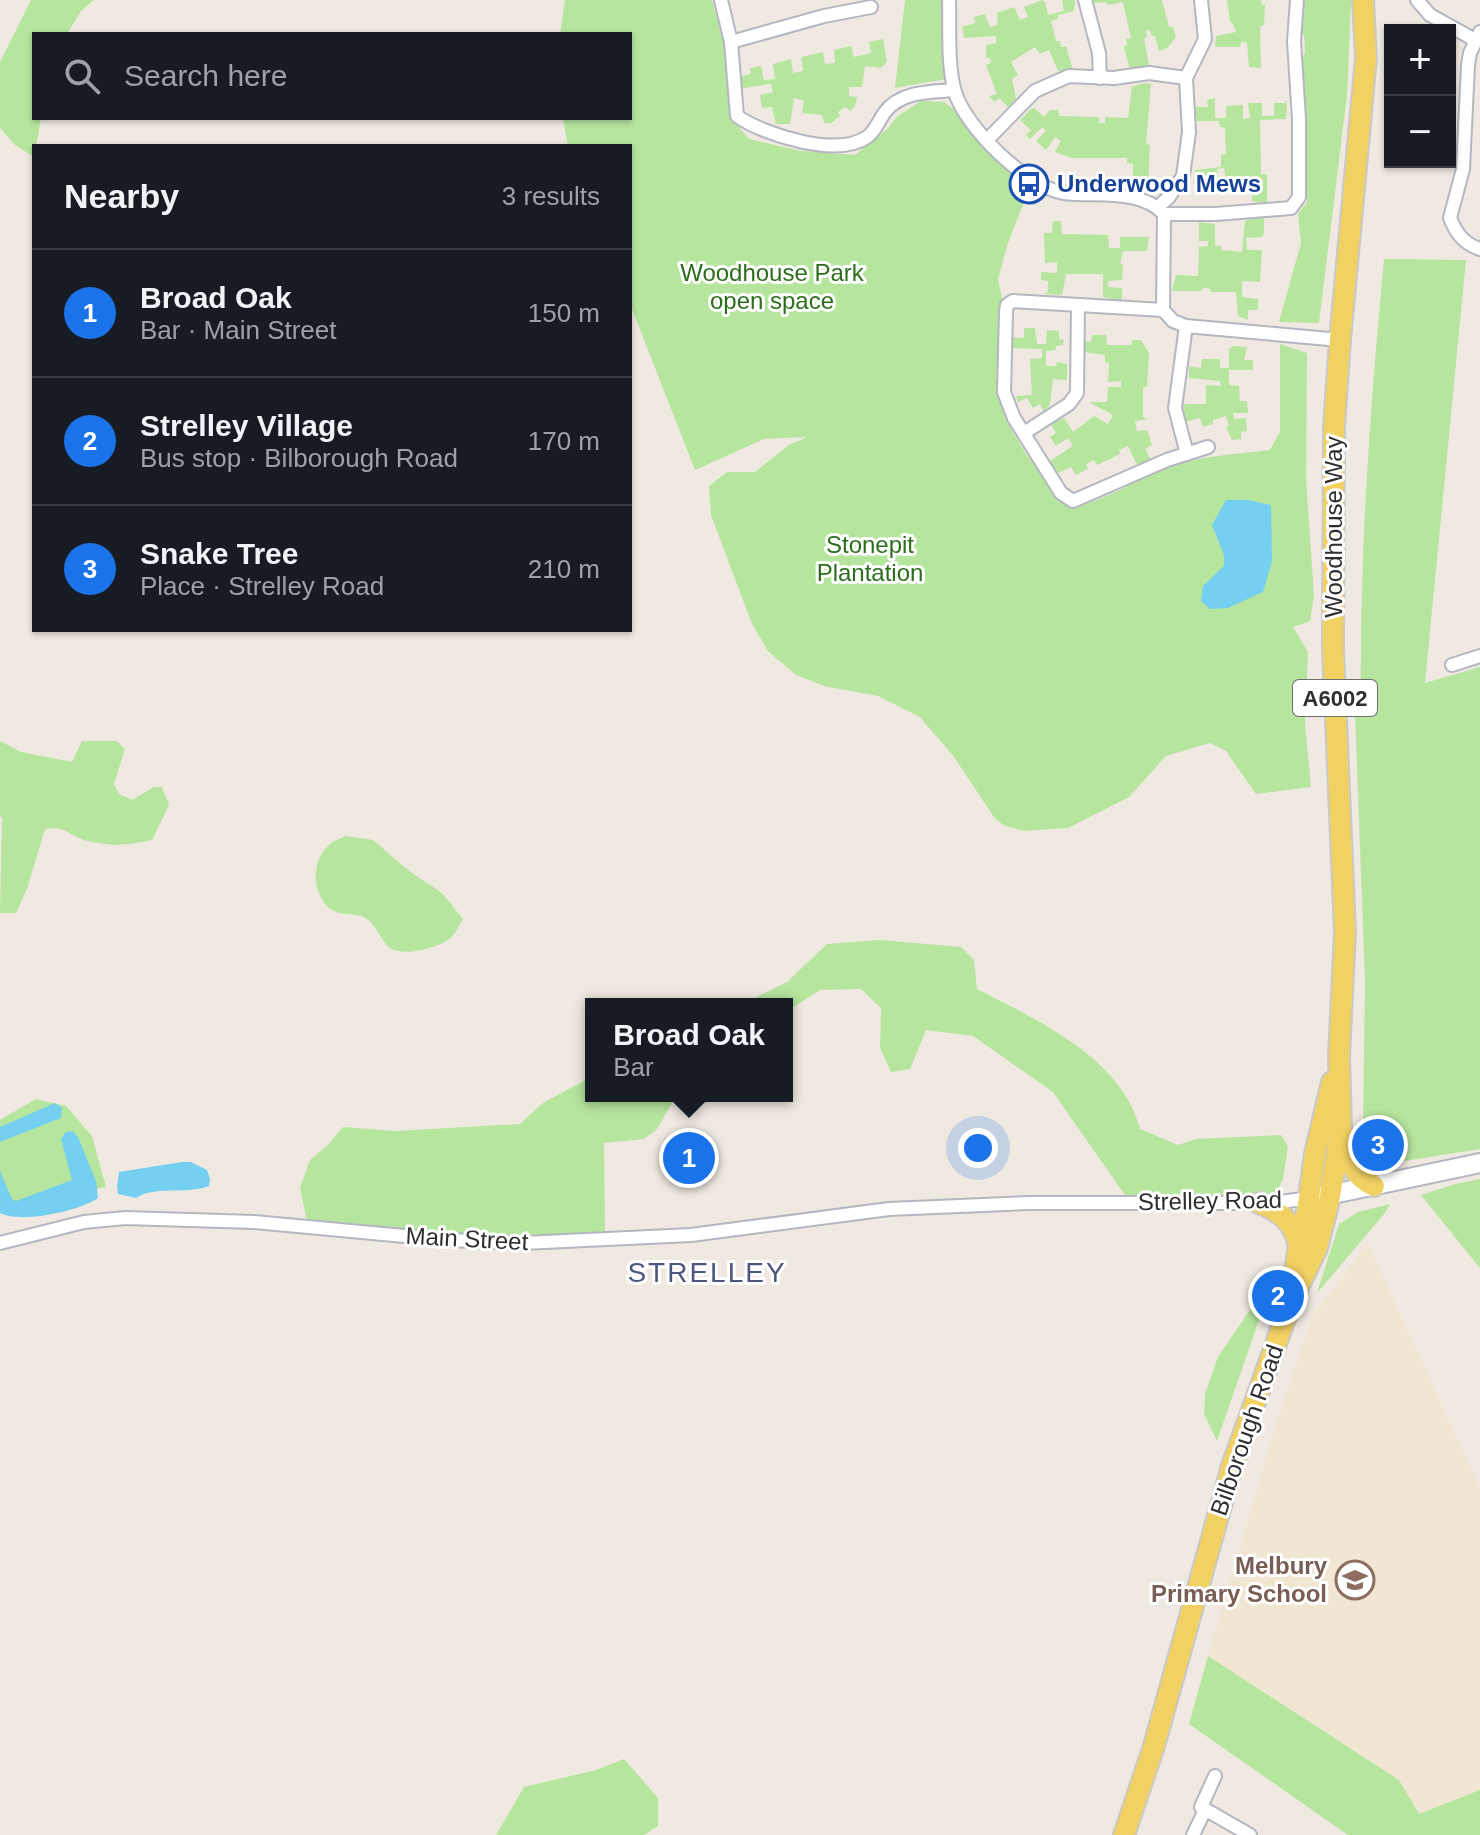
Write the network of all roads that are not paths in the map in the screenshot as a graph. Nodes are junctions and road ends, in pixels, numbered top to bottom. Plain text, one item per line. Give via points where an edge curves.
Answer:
1 (721, 0) edge
2 (830, 0) edge
3 (949, 0) edge
4 (1085, 0) edge
5 (1201, 0) edge
6 (1297, 0) edge
7 (1363, 0) edge
8 (1417, 0) edge
9 (871, 7) dead end
10 (834, 16) junction
11 (1478, 36) edge
12 (731, 42) junction
13 (1100, 78) junction
14 (1186, 78) junction
15 (954, 90) junction
16 (987, 140) junction
17 (1161, 210) junction
18 (1480, 249) edge
19 (1078, 306) junction
20 (1163, 310) junction
21 (1186, 326) junction
22 (1340, 340) junction
23 (1024, 433) junction
24 (1208, 447) dead end
25 (1187, 454) junction
26 (1480, 656) edge
27 (1452, 665) dead end
28 (1339, 1056) junction
29 (1341, 1128) junction
30 (1480, 1163) edge
31 (1374, 1186) junction
32 (1319, 1197) junction
33 (1259, 1203) junction
34 (936, 1206) joint
35 (0, 1243) edge
36 (1299, 1244) junction
37 (1291, 1302) junction
38 (1215, 1776) dead end
39 (1205, 1810) junction
40 (1124, 1835) edge
41 (1193, 1835) edge
42 (1250, 1835) edge

1 - 12 street
2 - 10 street
3 - 15 street
4 - 13 street
5 - 14 street via 1205,39
6 - 17 street via 1296,203 1266,211
7 - 22 main road, Woodhouse Way / A6002 via 1366,58
8 - 11 street via 1430,15
9 - 10 street
10 - 12 street
11 - 18 street via 1468,65 1463,169 1450,218 1460,237
12 - 15 street via 737,116 753,127 795,140 852,144 869,136 888,108 903,98
13 - 14 street via 1149,73
13 - 16 street via 1069,76 1035,91
14 - 17 street via 1189,132 1183,176
15 - 16 street
16 - 17 street via 1041,187 1140,199
17 - 20 street
19 - 20 street
19 - 23 street via 1077,393
19 - 23 street via 1024,301 1007,305 1004,392
20 - 21 street
21 - 22 street
21 - 25 street via 1175,408
22 - 28 main road, Woodhouse Way / A6002 via 1333,634 1345,932
23 - 25 street via 1061,493 1073,501
24 - 25 street
26 - 27 street
28 - 29 main road, Woodhouse Way / A6002
28 - 32 main road, Woodhouse Way / A6002 via 1315,1154
29 - 31 main road, A6002 via 1354,1171
29 - 32 main road, Woodhouse Way / A6002
30 - 31 main road, Strelley Road
31 - 32 main road, Strelley Road
32 - 33 street, Strelley Road
32 - 36 main road, Bilborough Road / A6002
32 - 37 main road, Bilborough Road / A6002 via 1317,1248
33 - 34 street, Strelley Road
33 - 36 main road via 1284,1216
34 - 35 street, Main Street via 590,1242 483,1243 254,1222 125,1218 84,1222
36 - 37 main road, Bilborough Road / A6002
37 - 40 main road, Bilborough Road / A6002 via 1232,1466
38 - 39 street via 1201,1807
39 - 41 street
39 - 42 street

